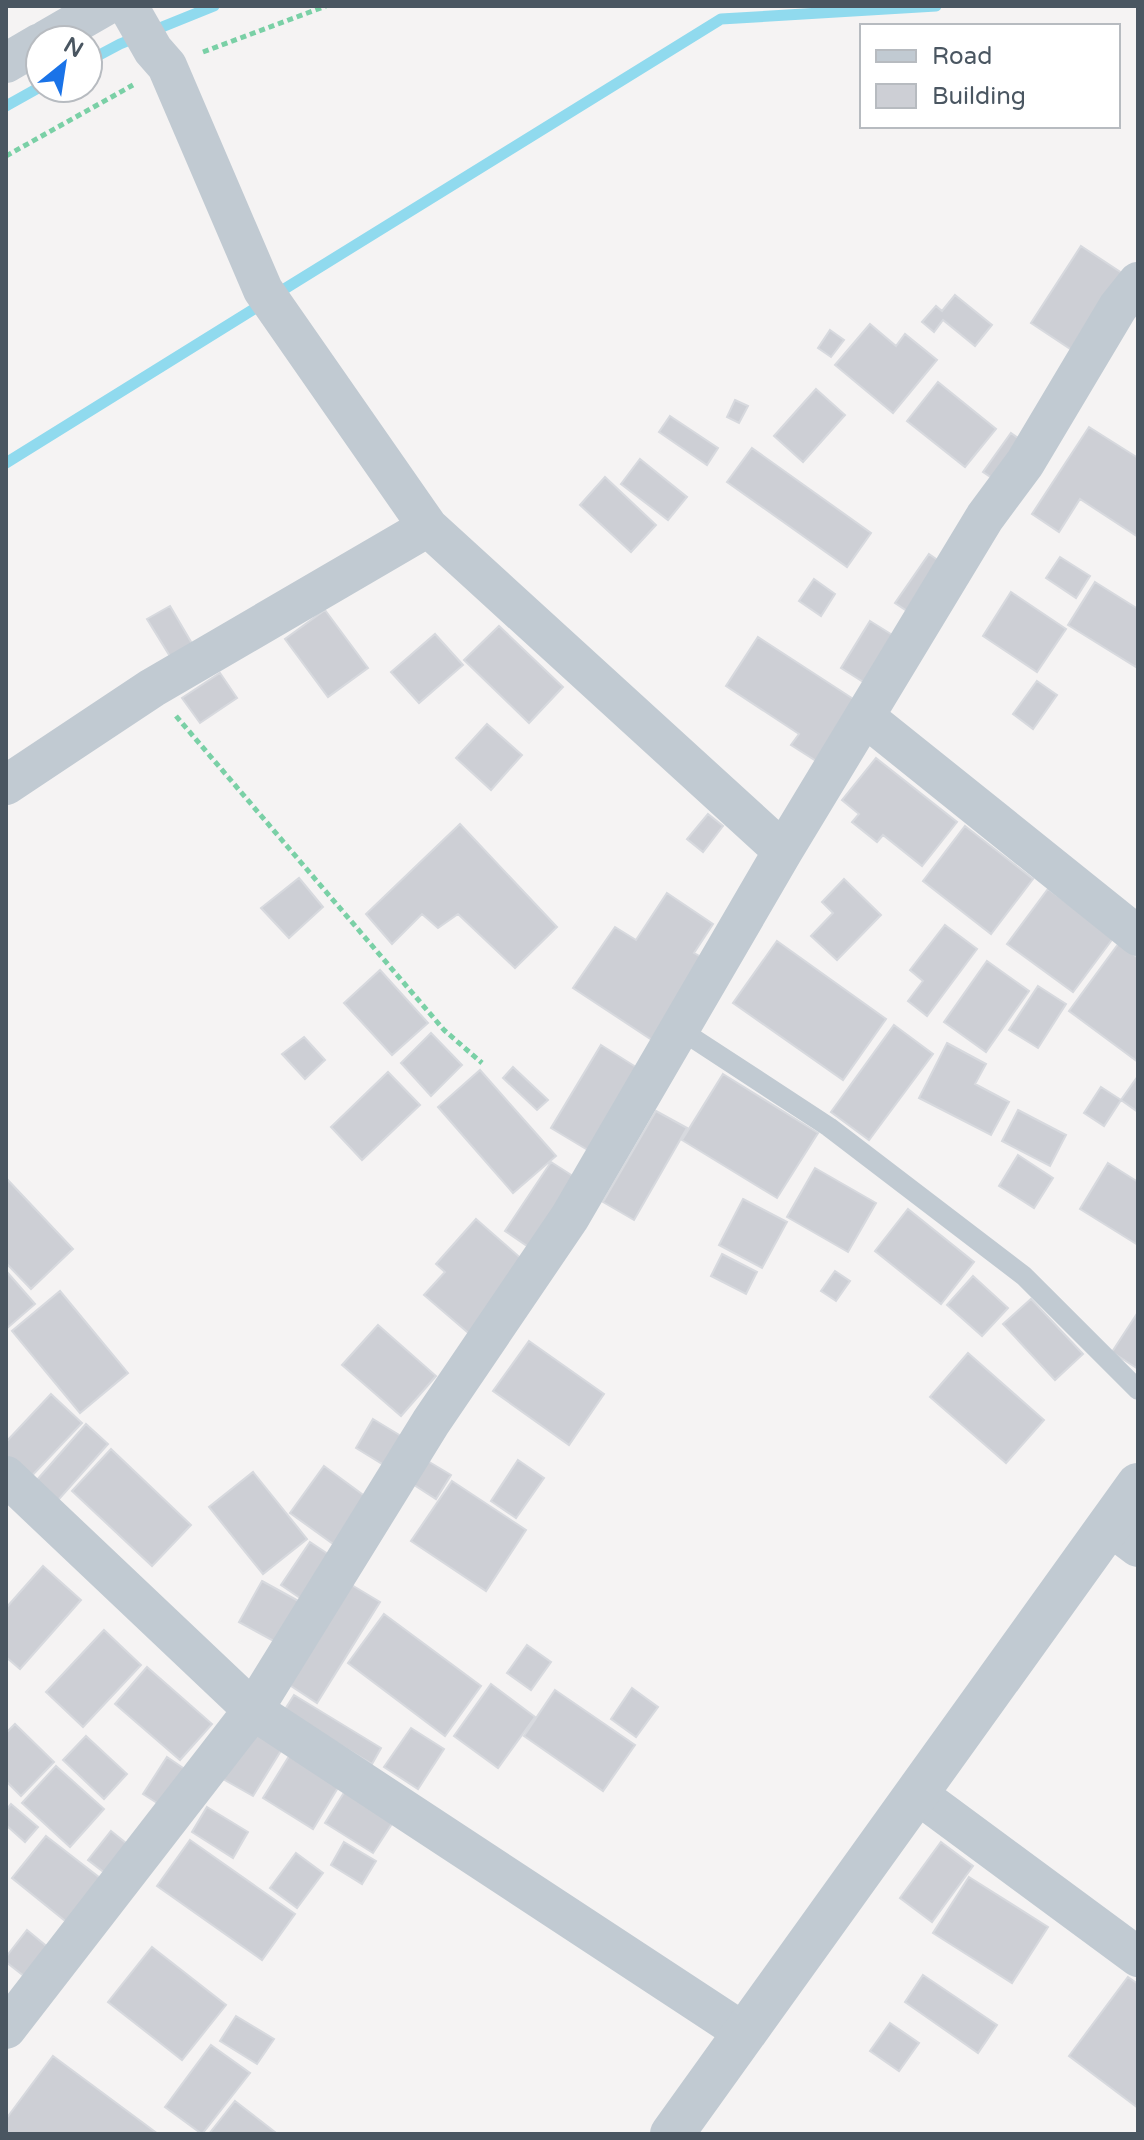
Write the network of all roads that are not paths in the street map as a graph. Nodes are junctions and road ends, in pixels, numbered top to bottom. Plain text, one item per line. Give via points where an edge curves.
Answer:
1 (121, 8) edge
2 (84, 24) edge
3 (24, 52) edge
4 (6, 63) edge
5 (1138, 282) edge
6 (428, 527) junction
7 (865, 717) junction
8 (6, 785) edge
9 (783, 851) junction
10 (1138, 936) edge
11 (679, 1029) junction
12 (1138, 1390) edge
13 (6, 1476) edge
14 (1138, 1485) edge
15 (1124, 1536) edge
16 (253, 1710) junction
17 (916, 1793) junction
18 (1138, 1957) edge
19 (6, 2029) edge
20 (743, 2032) junction
21 (672, 2134) edge

1 - 2 street
1 - 6 street via 160,58 263,290
3 - 4 street
5 - 7 street via 1025,463 985,517
6 - 8 street via 152,688
6 - 9 street
7 - 9 street
7 - 10 street
9 - 11 street
11 - 12 lane via 829,1127 1024,1276
11 - 16 street via 570,1217 431,1422
13 - 16 street
14 - 15 street
15 - 17 street
16 - 19 street
16 - 20 street
17 - 18 street
17 - 20 street
20 - 21 street

